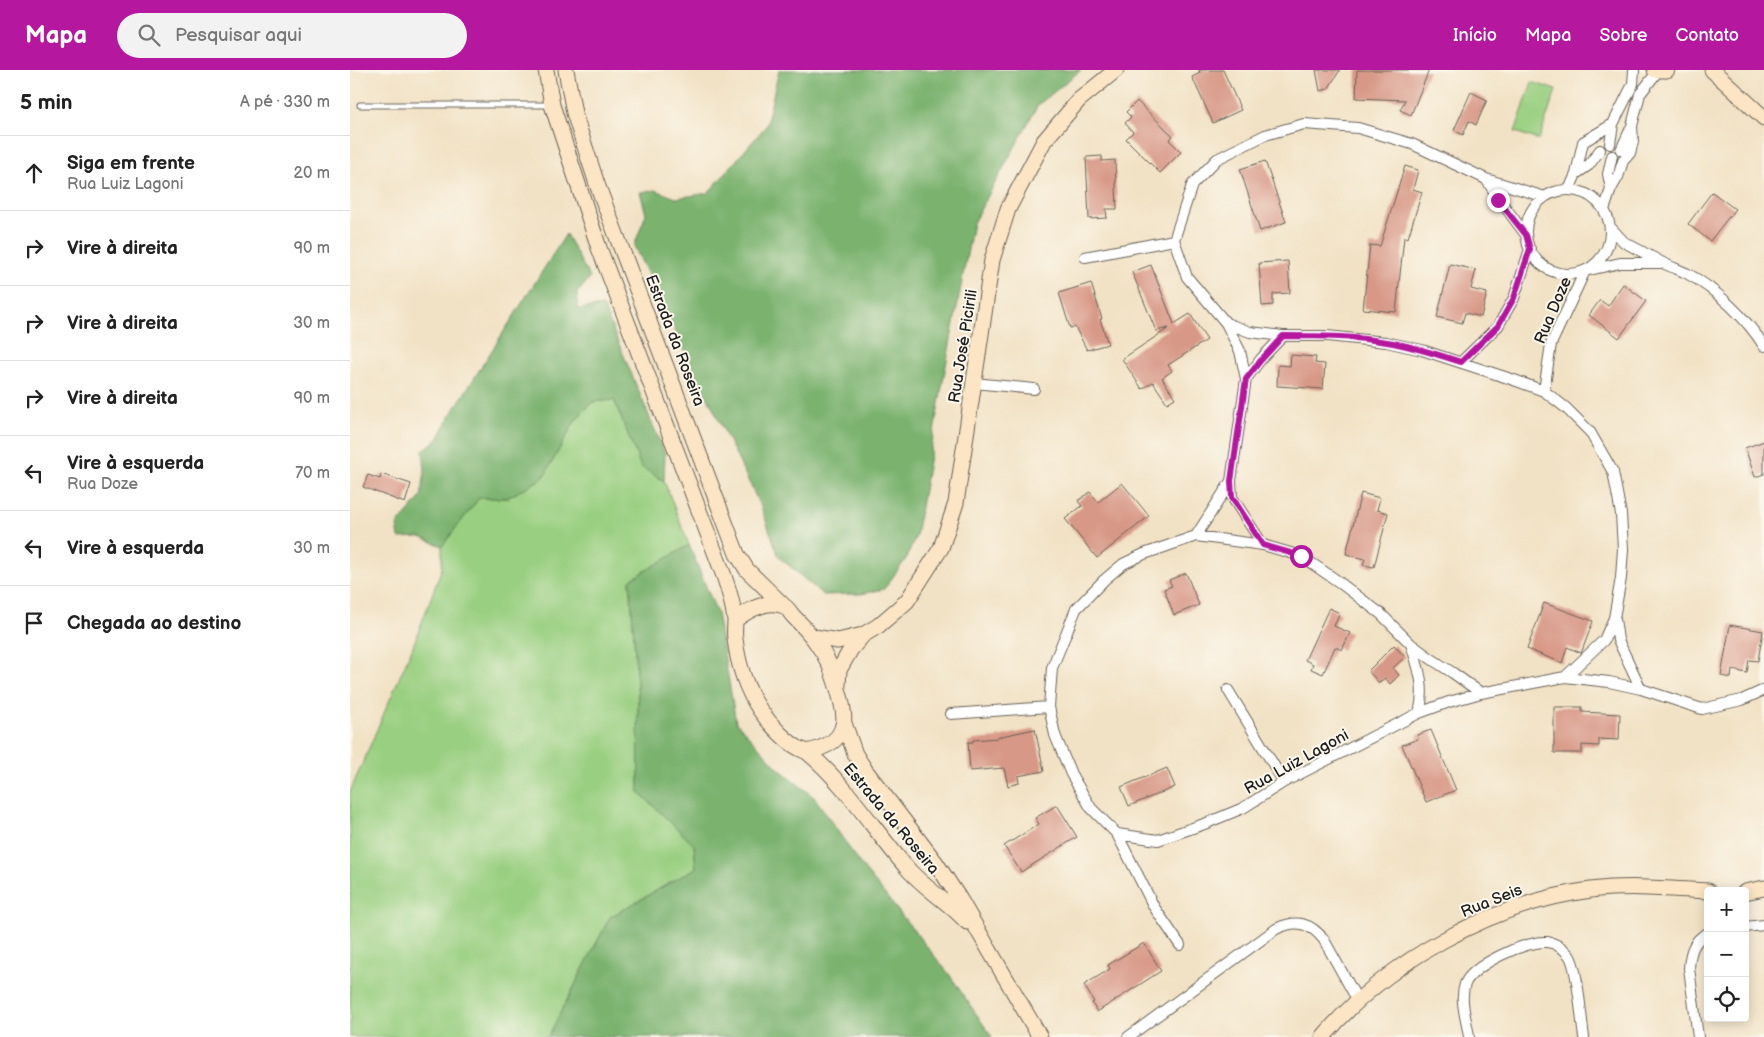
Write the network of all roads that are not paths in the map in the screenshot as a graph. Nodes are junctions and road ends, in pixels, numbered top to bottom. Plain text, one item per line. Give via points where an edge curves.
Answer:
1 (546, 70) edge
2 (566, 70) edge
3 (1116, 70) edge
4 (1634, 70) edge
5 (1660, 70) edge
6 (1712, 70) edge
7 (360, 105) dead end
8 (552, 105) junction
9 (1764, 118) edge
10 (1613, 124) junction
11 (1632, 126) junction
12 (1610, 144) dead end
13 (1600, 150) dead end
14 (1621, 150) dead end
15 (1612, 156) dead end
16 (1576, 174) junction
17 (1486, 179) junction
18 (1611, 189) junction
19 (1569, 190) junction
20 (1545, 197) junction
21 (1604, 210) junction
22 (1611, 228) junction
23 (1526, 235) junction
24 (1174, 240) junction
25 (1530, 249) junction
26 (1085, 257) dead end
27 (1663, 264) junction
28 (1585, 271) junction
29 (1226, 323) junction
30 (1283, 336) junction
31 (1764, 346) edge
32 (1461, 362) junction
33 (1246, 379) junction
34 (974, 383) junction
35 (1034, 389) dead end
36 (1544, 391) junction
37 (1231, 481) junction
38 (1196, 536) junction
39 (1263, 545) junction
40 (784, 606) junction
41 (1614, 618) junction
42 (735, 620) junction
43 (863, 636) junction
44 (814, 637) junction
45 (1411, 644) junction
46 (1565, 677) junction
47 (838, 685) junction
48 (1642, 689) junction
49 (1228, 690) dead end
50 (1764, 690) edge
51 (1481, 693) junction
52 (1049, 707) junction
53 (1419, 713) junction
54 (951, 714) dead end
55 (844, 724) junction
56 (806, 751) junction
57 (1284, 782) junction
58 (1117, 834) junction
59 (1764, 888) edge
60 (1704, 891) edge
61 (1749, 891) edge
62 (1764, 925) edge
63 (1749, 927) edge
64 (1704, 936) edge
65 (1180, 945) dead end
66 (991, 953) junction
67 (1358, 1001) junction
68 (1040, 1037) edge
69 (1128, 1037) edge
70 (1323, 1037) edge
71 (1469, 1037) edge
72 (1584, 1037) edge
73 (1698, 1037) edge

1 - 8 street, Estrada da Roseira
2 - 40 street, Estrada da Roseira via 574,112 597,184 737,554 747,570
3 - 34 street, Rua José Picirili via 1079,100 1044,141 1008,209 992,260
4 - 10 street via 1633,84
5 - 11 street via 1640,94
6 - 9 street
7 - 8 lane
8 - 42 street, Estrada da Roseira via 599,248 724,576
10 - 12 street
10 - 16 street via 1583,142
11 - 14 street
11 - 18 street via 1630,153
13 - 16 street via 1589,165
15 - 18 street via 1608,174
16 - 19 street
17 - 20 street
17 - 23 street
17 - 24 street via 1412,144 1358,128 1304,124 1264,135 1217,160 1192,185
18 - 21 street
19 - 20 street via 1556,191
19 - 21 street via 1588,194
20 - 23 street via 1535,206 1528,220
21 - 22 street
22 - 27 street via 1624,242
22 - 28 street via 1605,254
23 - 25 street
24 - 26 street
24 - 29 street via 1187,277
25 - 28 street via 1547,269 1559,274
25 - 32 street via 1514,298 1498,326
27 - 28 street via 1620,263
27 - 31 street via 1688,274 1716,293 1755,332
28 - 36 street, Rua Doze via 1551,344
29 - 30 street via 1250,332
29 - 33 street via 1240,351
30 - 32 street via 1327,336 1386,342
30 - 33 street
32 - 36 street
33 - 37 street
34 - 35 street
34 - 43 street, Rua José Picirili via 956,503 941,548 907,600
36 - 41 street via 1590,432 1613,472 1621,514 1623,549
37 - 38 street
37 - 39 street via 1232,497
38 - 39 street
38 - 52 street via 1123,564 1076,609 1052,668
39 - 45 street via 1301,556 1380,614
40 - 42 street via 760,606
40 - 44 street, Estrada da Roseira
41 - 46 street via 1604,640
41 - 48 street via 1618,640
42 - 56 street, Estrada da Roseira via 738,657 752,698 775,728
43 - 44 street via 838,641
43 - 47 street via 844,660 839,670
44 - 47 street, Estrada da Roseira
45 - 51 street
45 - 53 street via 1420,672 1423,698
46 - 48 street, Rua Luiz Lagoni
46 - 51 street, Rua Luiz Lagoni
47 - 55 street, Estrada da Roseira
48 - 50 street, Rua Luiz Lagoni via 1702,709 1742,700
49 - 57 street
51 - 53 street, Rua Luiz Lagoni
52 - 54 street
52 - 58 street via 1055,735 1071,774 1091,808
53 - 57 street, Rua Luiz Lagoni
55 - 56 street via 832,742
55 - 66 street, Estrada da Roseira via 865,770 936,863
56 - 66 street, Estrada da Roseira via 833,776 908,870 957,912
57 - 58 street, Rua Luiz Lagoni via 1243,808 1158,840
58 - 65 street via 1154,907
59 - 61 street
60 - 67 street, Rua Seis via 1590,890 1528,903 1470,926 1436,945
62 - 63 street
64 - 73 street via 1697,940 1689,960
66 - 68 street, Estrada da Roseira
67 - 69 street via 1318,932 1292,923 1276,929
67 - 70 street, Rua Seis
71 - 72 street via 1463,996 1465,984 1472,973 1528,944 1545,942 1557,944 1574,964

